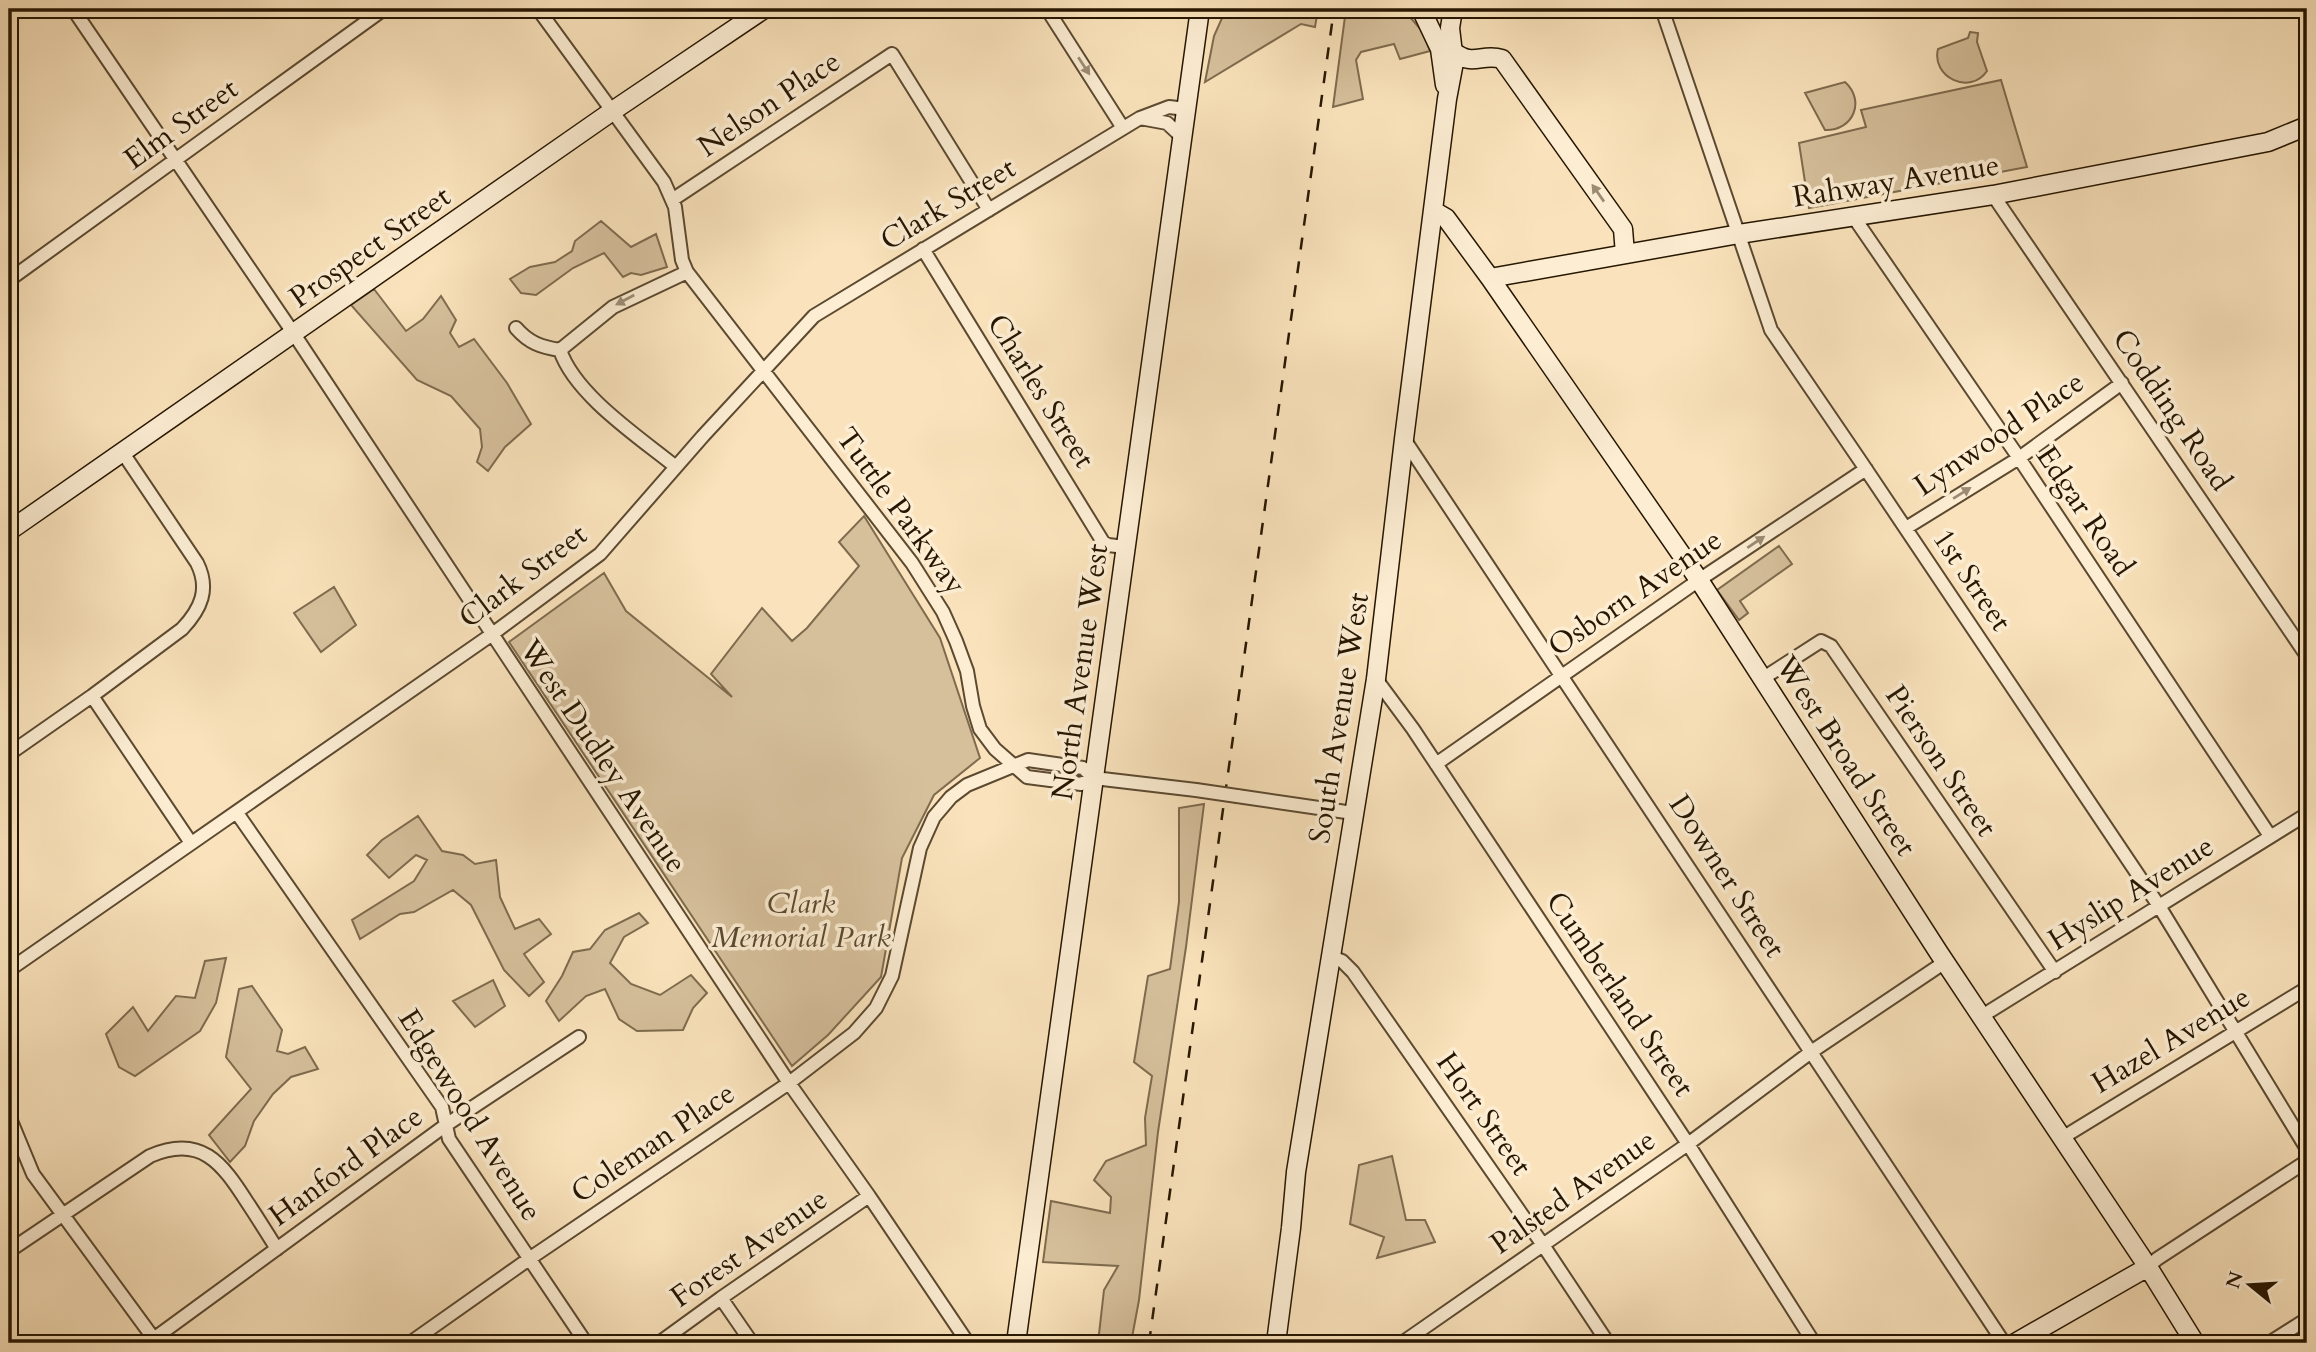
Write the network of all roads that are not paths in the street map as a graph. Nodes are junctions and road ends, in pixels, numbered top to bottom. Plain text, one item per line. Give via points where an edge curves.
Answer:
1 (73, 9) edge
2 (384, 9) edge
3 (538, 9) edge
4 (764, 9) edge
5 (1047, 9) edge
6 (1200, 9) edge
7 (1214, 9) edge
8 (1421, 9) edge
9 (1453, 9) edge
10 (1662, 9) edge
11 (370, 13) edge
12 (1195, 45) junction
13 (1454, 52) junction
14 (1447, 99) junction
15 (1186, 109) junction
16 (611, 112) junction
17 (1140, 118) junction
18 (2307, 126) edge
19 (1123, 128) junction
20 (1182, 137) junction
21 (176, 160) junction
22 (1993, 195) junction
23 (672, 200) junction
24 (989, 210) junction
25 (1434, 211) junction
26 (1853, 216) junction
27 (1740, 234) junction
28 (923, 249) junction
29 (1625, 254) junction
30 (687, 272) junction
31 (1490, 278) junction
32 (9, 280) edge
33 (516, 328) dead end
34 (294, 334) junction
35 (560, 349) junction
36 (764, 369) junction
37 (2122, 383) junction
38 (1404, 439) junction
39 (123, 453) junction
40 (2019, 458) junction
41 (676, 467) junction
42 (1866, 469) junction
43 (1906, 528) junction
44 (9, 531) edge
45 (1125, 547) junction
46 (1699, 580) junction
47 (491, 635) junction
48 (2307, 656) edge
49 (1562, 675) junction
50 (1376, 679) junction
51 (1762, 679) junction
52 (92, 696) junction
53 (9, 754) edge
54 (1436, 764) junction
55 (1012, 765) junction
56 (1094, 778) junction
57 (237, 813) junction
58 (1353, 813) junction
59 (2307, 814) edge
60 (2270, 836) junction
61 (191, 843) junction
62 (2159, 906) junction
63 (1332, 957) junction
64 (1945, 962) junction
65 (9, 970) edge
66 (2054, 972) junction
67 (2307, 988) edge
68 (1982, 1016) junction
69 (2236, 1031) junction
70 (579, 1037) dead end
71 (1811, 1052) junction
72 (789, 1083) junction
73 (9, 1116) edge
74 (446, 1125) junction
75 (2062, 1138) junction
76 (1688, 1144) junction
77 (2307, 1149) edge
78 (2307, 1161) edge
79 (869, 1196) junction
80 (63, 1214) junction
81 (1543, 1245) junction
82 (277, 1249) junction
83 (9, 1251) edge
84 (529, 1259) junction
85 (2148, 1268) junction
86 (720, 1298) junction
87 (2307, 1320) edge
88 (153, 1342) edge
89 (410, 1343) edge
90 (586, 1343) edge
91 (659, 1343) edge
92 (752, 1343) edge
93 (968, 1343) edge
94 (1016, 1343) edge
95 (1276, 1343) edge
96 (1403, 1343) edge
97 (1608, 1343) edge
98 (1814, 1343) edge
99 (2004, 1343) edge
100 (2015, 1343) edge
101 (2195, 1343) edge
102 (2269, 1343) edge

1 - 21 street, West Dudley Avenue
2 - 11 street, Elm Street
3 - 16 street
4 - 16 street, Prospect Street
5 -> 19 street
6 - 12 street, North Avenue West
7 - 12 street
8 - 14 street, South Avenue West via 1440,49
9 - 13 street, South Avenue West
10 - 27 street, 1st Street
11 - 21 street, Elm Street
12 - 15 street, North Avenue West
13 - 14 street, South Avenue West
29 -> 13 street via 1623,229 1502,59 1465,59
14 - 25 street, South Avenue West
15 - 17 street, Clark Street via 1169,107
15 - 20 street, North Avenue West
16 - 23 street via 664,182
16 - 34 street, Prospect Street
17 - 19 street, Clark Street
17 - 20 street via 1167,123
18 - 22 street, Rahway Avenue via 2268,142
19 - 24 street, Clark Street
20 - 45 street, North Avenue West
21 - 32 street, Elm Street
21 - 34 street, West Dudley Avenue
22 - 26 street, Rahway Avenue
22 - 37 street, Codding Road
23 - 24 street, Nelson Place via 891,54
23 - 30 street
24 - 28 street, Clark Street
25 - 31 street, West Broad Street via 1446,218
25 - 38 street, South Avenue West
26 - 27 street, Rahway Avenue
26 - 40 street, Edgar Road
27 - 29 street, Rahway Avenue
27 - 42 street, 1st Street via 1771,330
28 - 36 street, Clark Street via 814,316
28 - 45 street, Charles Street via 1103,542
29 - 31 street, Rahway Avenue
30 -> 35 street via 613,307
30 - 36 street, Tuttle Parkway
31 - 46 street, West Broad Street
33 - 35 street via 538,346
34 - 39 street, Prospect Street
34 - 47 street, West Dudley Avenue
35 - 41 street via 565,364 598,404
36 - 41 street, Clark Street
36 - 55 street, Tuttle Parkway via 912,563 943,612 967,671 980,729
37 - 40 street, Lynwood Place
37 - 48 street, Codding Road
38 - 49 street, Downer Street
38 - 50 street, South Avenue West
39 - 44 street, Prospect Street
39 - 52 street via 197,563 204,595 182,629
43 -> 40 street, Lynwood Place
40 - 60 street, Edgar Road
41 - 47 street, Clark Street via 600,554
42 - 43 street, 1st Street
46 -> 42 street, Osborn Avenue
43 - 62 street, 1st Street
45 - 56 street, North Avenue West
46 - 49 street, Osborn Avenue
46 - 51 street, West Broad Street
47 - 57 street, Clark Street
47 - 72 street, West Dudley Avenue
49 - 54 street, Osborn Avenue
49 - 71 street, Downer Street
50 - 54 street, Cumberland Street
50 - 58 street, South Avenue West
51 - 64 street, West Broad Street
51 - 66 street, Pierson Street via 1821,641 1831,646
52 - 53 street
52 - 61 street
54 - 76 street, Cumberland Street
55 - 56 street via 1028,760 1083,768
55 - 72 street via 967,785 934,817 920,848 892,976 876,1008 854,1033
56 - 58 street, bridge
56 - 94 street, North Avenue West
57 - 61 street, Clark Street
57 - 74 street, Edgewood Avenue via 442,1107
58 - 63 street, South Avenue West
59 - 60 street, Hyslip Avenue
60 - 62 street, Hyslip Avenue
61 - 65 street, Clark Street
62 - 66 street, Hyslip Avenue
62 - 69 street, 1st Street
63 - 81 street, Hort Street via 1353,972
63 - 95 street, South Avenue West via 1296,1172
64 - 68 street, West Broad Street
64 - 71 street, Palsted Avenue
66 - 68 street, Hyslip Avenue
67 - 69 street, Hazel Avenue
68 - 75 street, West Broad Street
69 - 75 street, Hazel Avenue
69 - 77 street, 1st Street
70 - 74 street, Hanford Place
71 - 76 street, Palsted Avenue
71 - 99 street, Downer Street
72 - 79 street, West Dudley Avenue
72 - 84 street, Coleman Place
73 - 80 street via 33,1174
74 - 82 street, Hanford Place
74 - 84 street, Edgewood Avenue via 449,1139
75 - 85 street, West Broad Street
76 - 81 street, Palsted Avenue
76 - 98 street, Cumberland Street
78 - 85 street
79 - 86 street, Forest Avenue
79 - 93 street, West Dudley Avenue
80 - 82 street via 150,1156 187,1149 205,1154 225,1169
80 - 83 street
80 - 88 street
81 - 96 street, Palsted Avenue
81 - 97 street, Hort Street
82 - 88 street, Hanford Place
84 - 89 street, Coleman Place
84 - 90 street, Edgewood Avenue
85 - 100 street
85 - 101 street, West Broad Street
86 - 91 street, Forest Avenue
86 - 92 street
87 - 102 street

